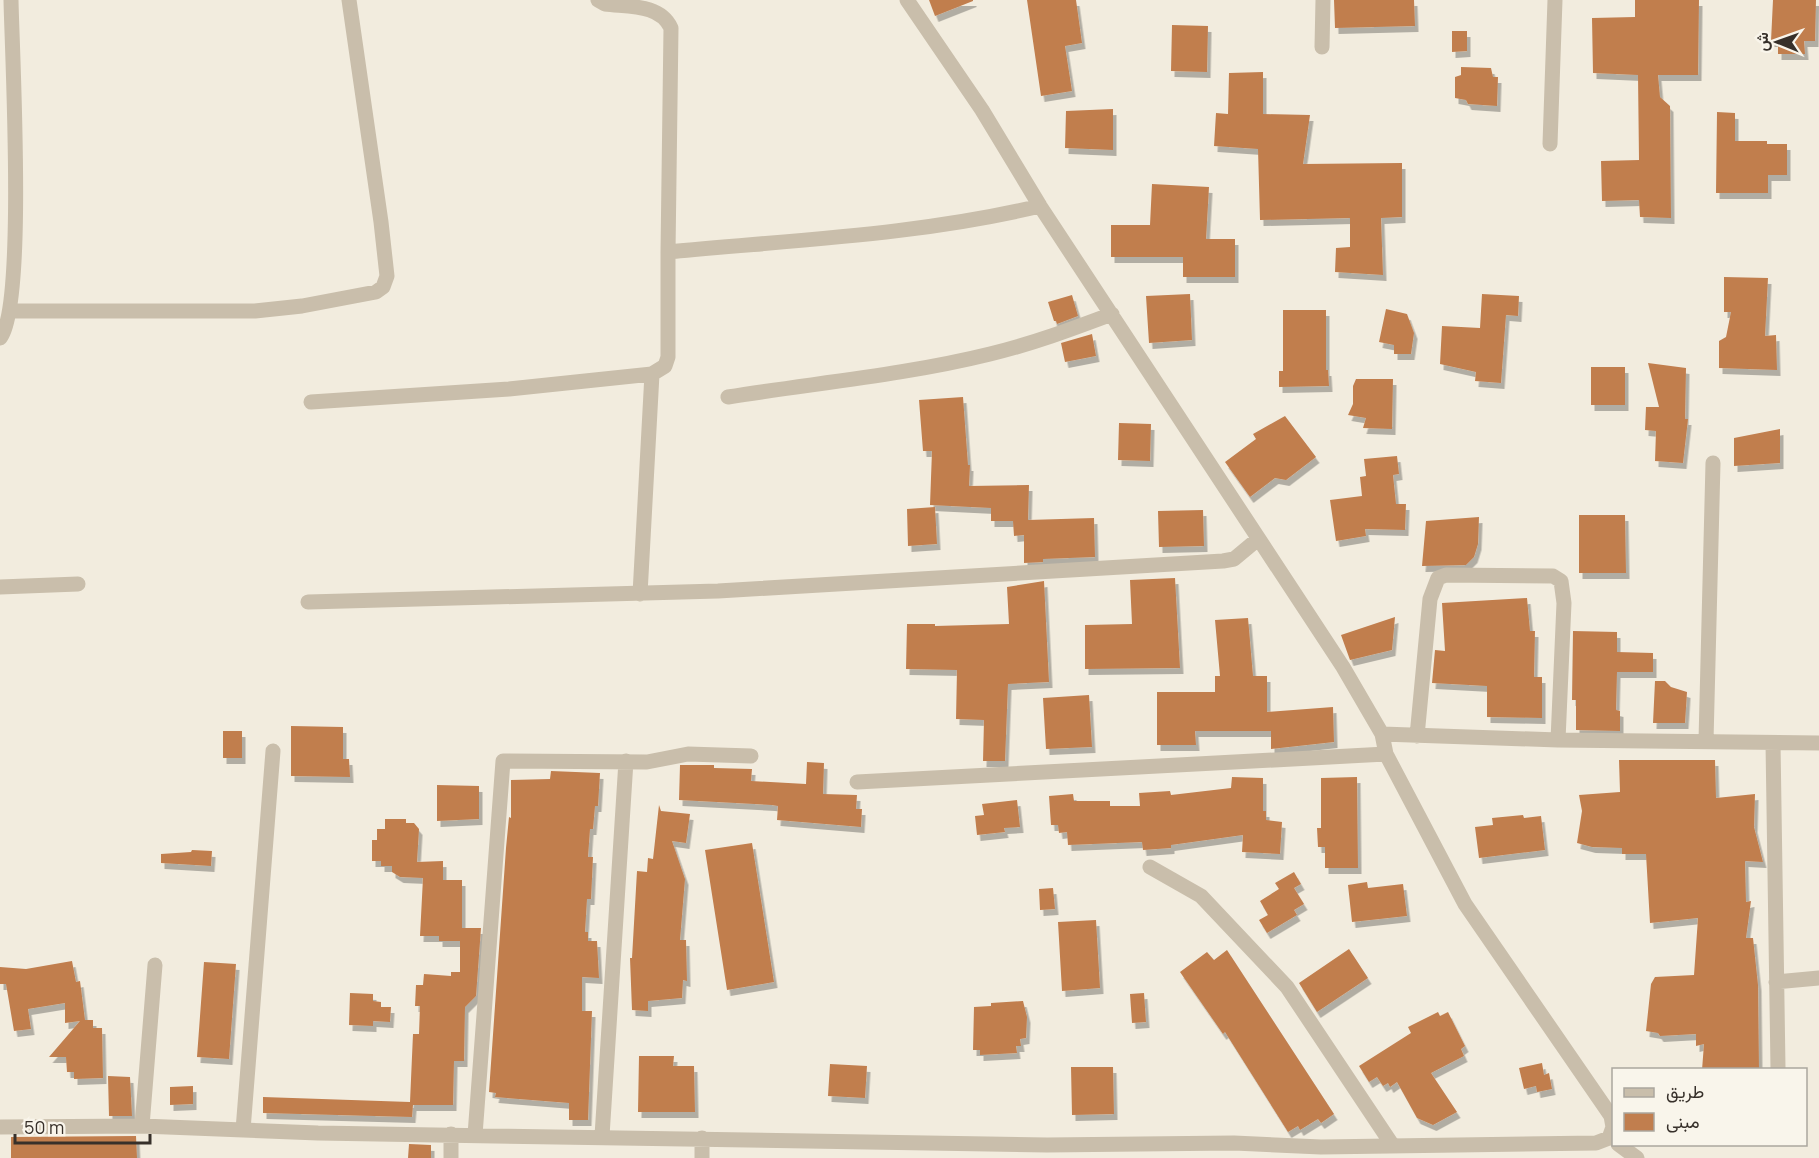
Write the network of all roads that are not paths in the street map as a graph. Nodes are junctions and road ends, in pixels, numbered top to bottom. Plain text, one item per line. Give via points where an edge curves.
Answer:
1 (11, 0) edge
2 (349, 0) edge
3 (598, 0) edge
4 (907, 0) edge
5 (1323, 0) edge
6 (1555, 0) edge
7 (1322, 47) dead end
8 (1550, 144) dead end
9 (1040, 206) junction
10 (668, 252) junction
11 (11, 310) junction
12 (1112, 314) junction
13 (0, 338) edge
14 (652, 374) junction
15 (728, 397) dead end
16 (311, 402) dead end
17 (1713, 463) dead end
18 (1258, 539) junction
19 (78, 584) dead end
20 (0, 586) edge
21 (640, 594) junction
22 (309, 602) dead end
23 (1382, 734) junction
24 (1417, 736) junction
25 (1558, 740) junction
26 (1706, 741) junction
27 (1773, 743) junction
28 (1819, 743) edge
29 (273, 751) dead end
30 (1386, 754) junction
31 (752, 756) dead end
32 (626, 761) junction
33 (857, 782) dead end
34 (1150, 867) dead end
35 (155, 965) dead end
36 (1819, 978) edge
37 (1776, 982) junction
38 (1778, 1068) dead end
39 (1612, 1122) edge
40 (142, 1126) junction
41 (0, 1127) edge
42 (243, 1130) junction
43 (451, 1134) junction
44 (475, 1135) junction
45 (602, 1136) junction
46 (702, 1138) junction
47 (1612, 1141) edge
48 (955, 1142) junction
49 (1393, 1146) junction
50 (1621, 1146) edge
51 (1234, 1150) edge
52 (1064, 1151) edge
53 (1446, 1151) edge
54 (1537, 1151) edge
55 (451, 1158) edge
56 (702, 1158) edge
57 (955, 1158) edge
58 (1637, 1158) edge

1 - 11 street via 15,235
2 - 11 street via 381,222 387,276 383,287 376,292 255,312
3 - 10 street via 658,12 671,28
4 - 9 street via 982,110
5 - 7 street
6 - 8 street
9 - 10 street via 895,230
9 - 12 street
10 - 14 street via 668,357 665,366
11 - 13 street
12 - 15 street via 981,356
12 - 18 street
14 - 16 street via 509,389
14 - 21 street
17 - 26 street
18 - 21 street via 1234,559 1223,561
18 - 23 street
19 - 20 street
21 - 22 street
23 - 24 street
23 - 30 street
24 - 25 street
24 - 25 street via 1430,599 1438,578 1553,576 1561,581 1564,603
25 - 26 street
26 - 27 street
27 - 28 street
27 - 37 street
29 - 42 street
30 - 33 street
30 - 39 street via 1465,904
31 - 32 street via 688,754 647,762
32 - 44 street via 503,761
32 - 45 street
34 - 49 street via 1201,896 1287,987
35 - 40 street
36 - 37 street
37 - 38 street
40 - 41 street
40 - 42 street
42 - 43 street
43 - 44 street
43 - 55 street
44 - 45 street
45 - 46 street
46 - 48 street
46 - 56 street
47 - 54 street
48 - 52 street
48 - 57 street
49 - 51 street
49 - 53 street
50 - 58 street
51 - 52 street
53 - 54 street

